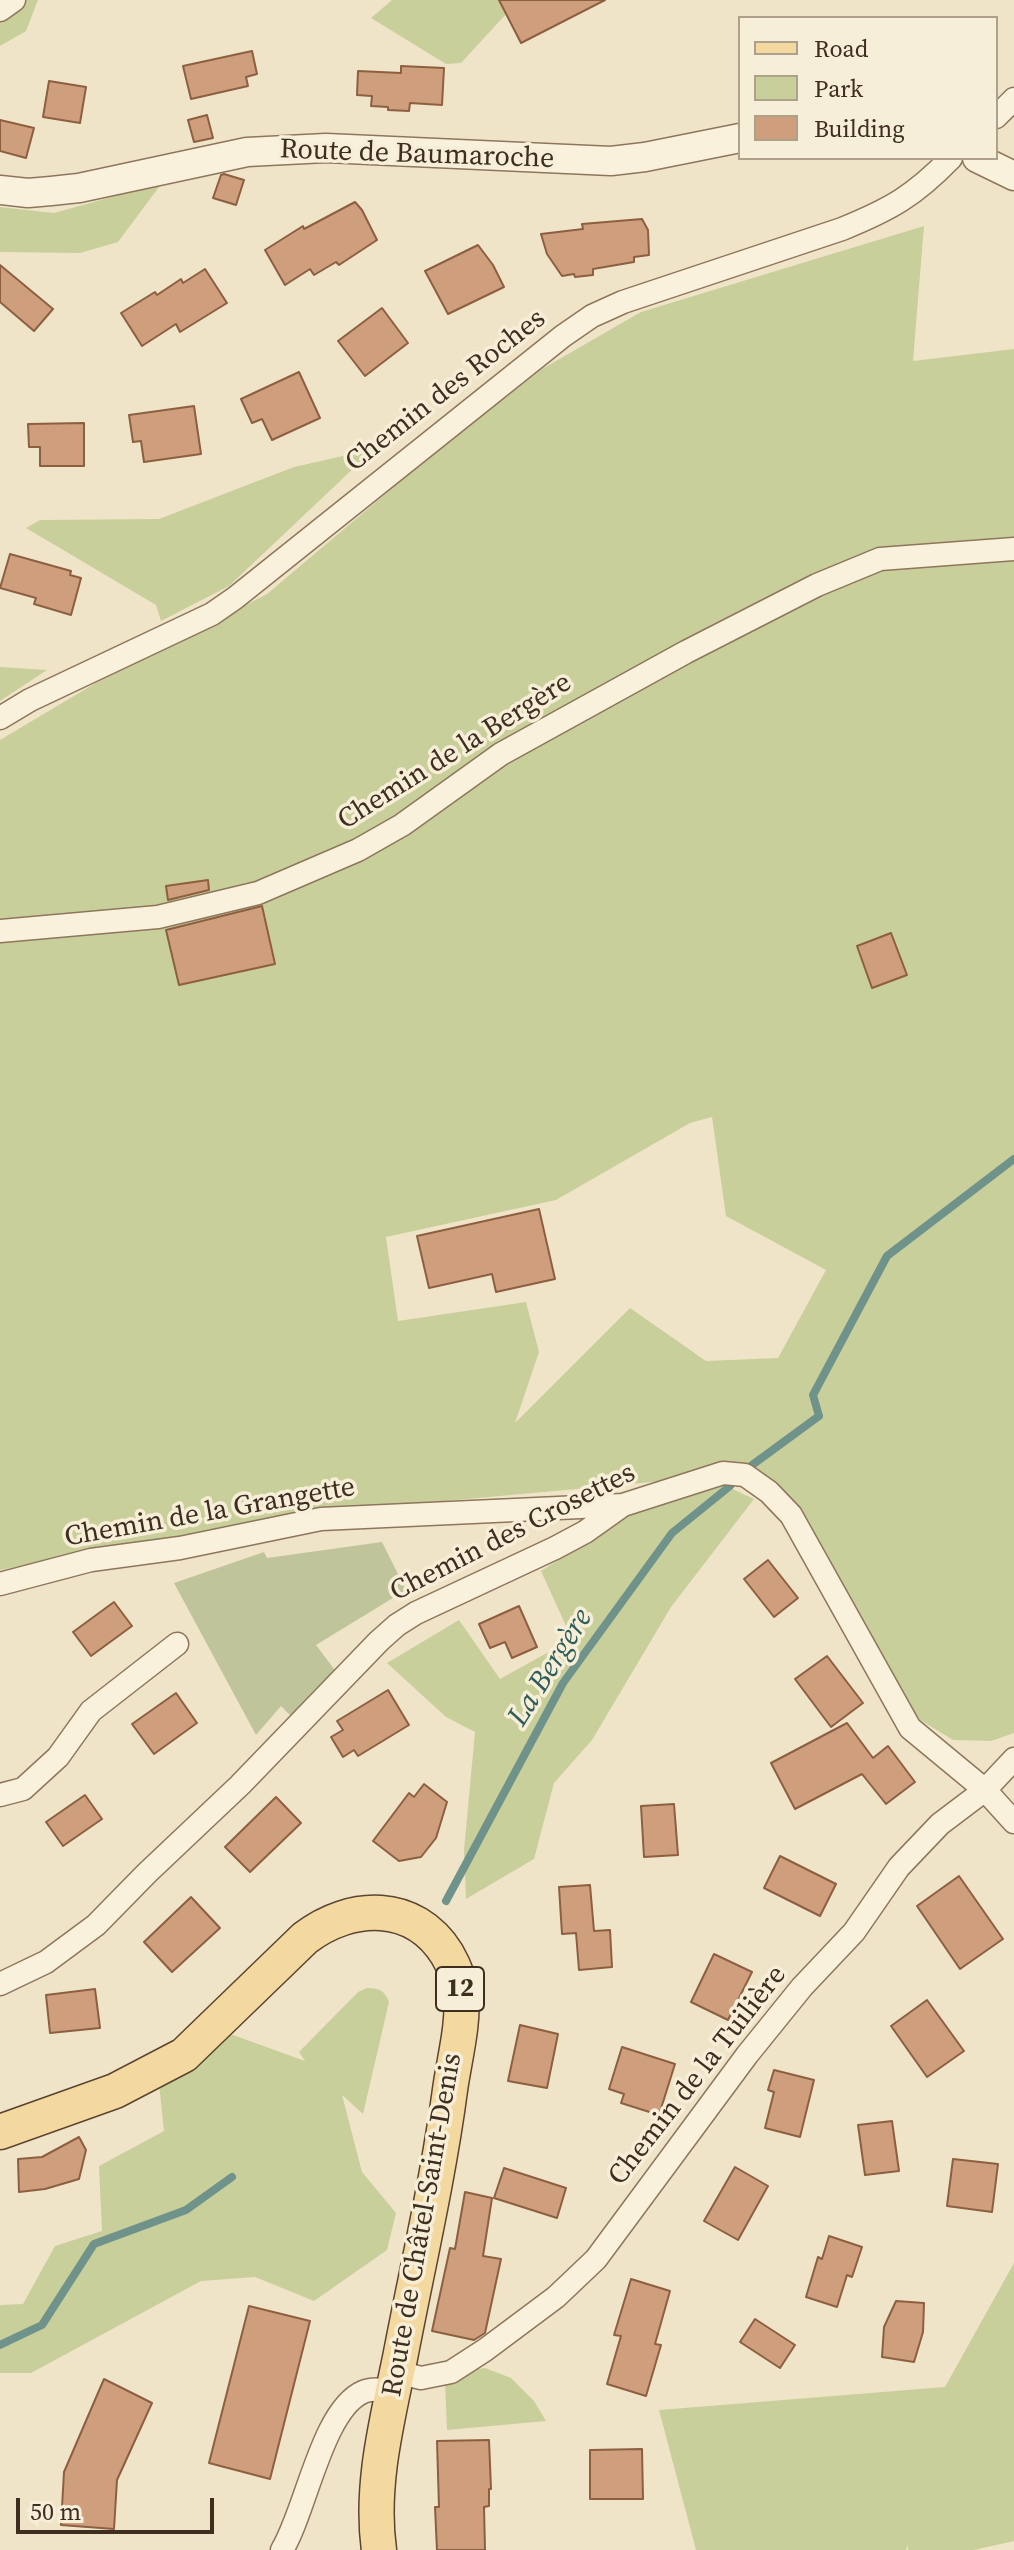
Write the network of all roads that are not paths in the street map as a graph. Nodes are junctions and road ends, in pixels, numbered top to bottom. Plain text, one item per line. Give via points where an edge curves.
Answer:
1 (14, 0) edge
2 (0, 10) edge
3 (1014, 99) edge
4 (998, 115) edge
5 (738, 138) edge
6 (949, 160) edge
7 (981, 160) edge
8 (1014, 176) edge
9 (0, 190) edge
10 (1014, 549) edge
11 (0, 718) edge
12 (0, 931) edge
13 (623, 1505) junction
14 (0, 1584) edge
15 (177, 1644) dead end
16 (1014, 1759) edge
17 (985, 1790) junction
18 (0, 1795) edge
19 (1014, 1822) edge
20 (0, 1984) edge
21 (0, 2132) edge
22 (395, 2382) junction
23 (282, 2550) edge
24 (379, 2550) edge

1 - 2 street
3 - 4 street
5 - 9 street, Route de Baumaroche via 611,161 351,148 247,152 79,188
6 - 11 street, Chemin des Roches via 925,185 872,217 592,316 212,614
7 - 8 street
10 - 12 street, Chemin de la Bergère via 880,559 817,585 501,754 358,850 258,893 158,917
13 - 14 street, Chemin de la Grangette via 321,1519 91,1560
13 - 17 street, Chemin des Crosettes via 723,1473 745,1475 769,1492 791,1515 910,1728
13 - 20 street, Chemin des Crosettes via 555,1548 397,1625 96,1925 46,1962
15 - 18 street via 91,1711 58,1757 23,1789
16 - 17 street, Chemin de la Tuilière
17 - 19 street, Chemin des Crosettes
17 - 22 street, Chemin de la Tuilière via 940,1824 899,1867 854,1932 747,2055 596,2259 556,2297 451,2372
21 - 22 main road, Route de Châtel-Saint-Denis / 12 via 115,2091 184,2055 305,1938 328,1923 377,1913 423,1925 454,1967 461,1994 448,2106
22 - 23 street, Chemin de la Tuilière via 354,2397 331,2426
22 - 24 main road, Route de Châtel-Saint-Denis / 12 via 380,2463

